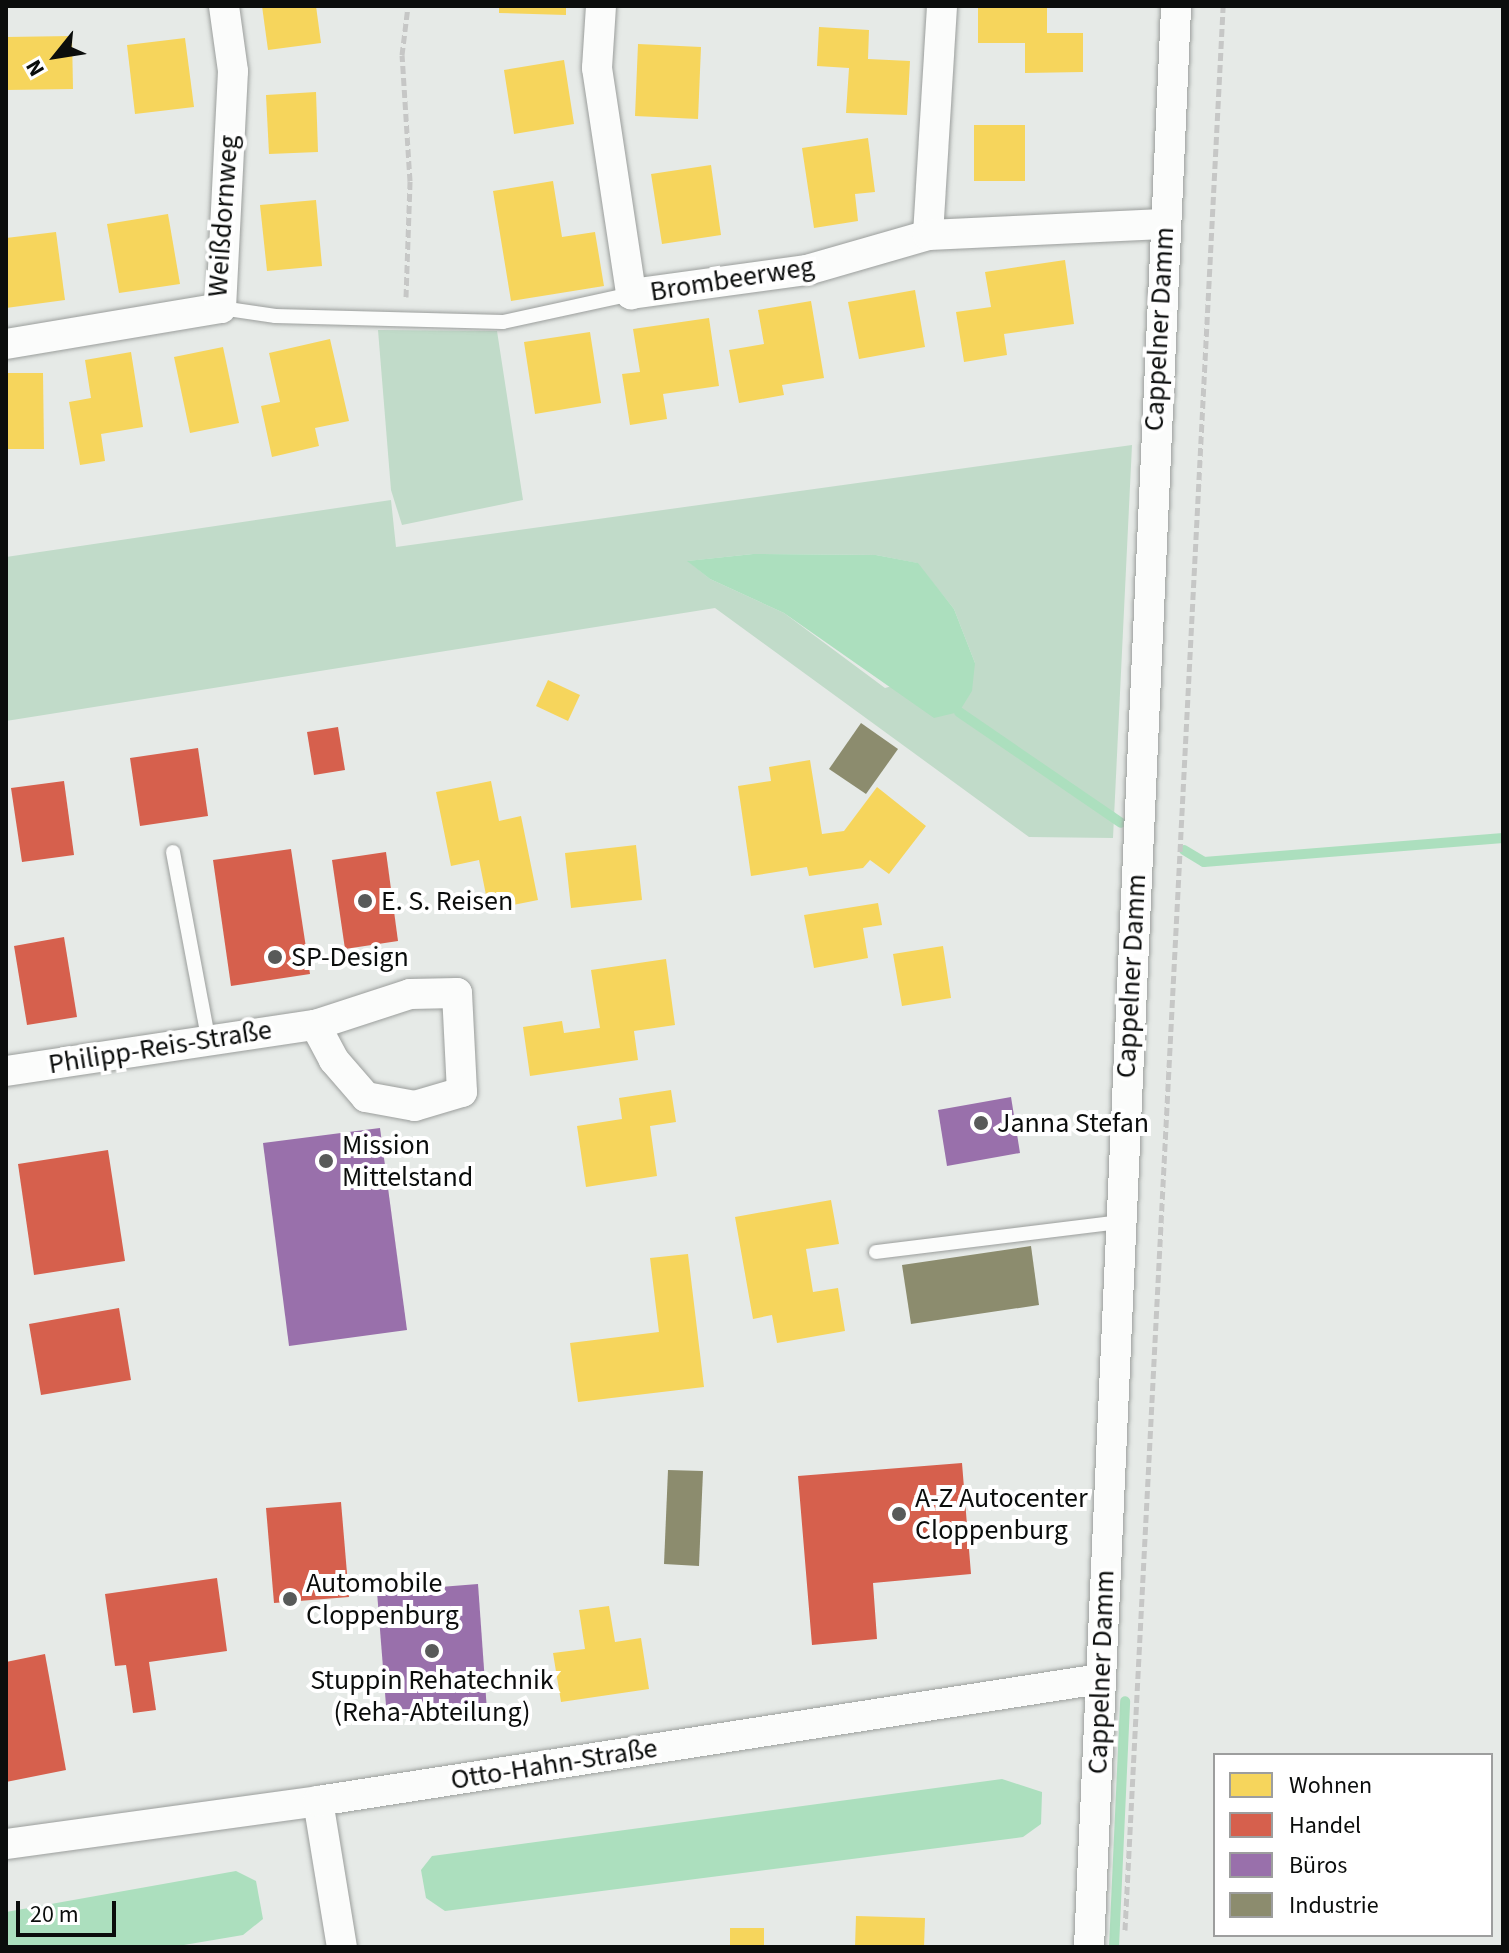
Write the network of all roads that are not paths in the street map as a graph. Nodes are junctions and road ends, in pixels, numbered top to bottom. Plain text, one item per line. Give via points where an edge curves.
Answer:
1 (224, 6) edge
2 (601, 6) edge
3 (942, 6) edge
4 (1176, 6) edge
5 (1164, 224) junction
6 (928, 235) junction
7 (631, 294) junction
8 (221, 308) junction
9 (6, 344) edge
10 (173, 852) dead end
11 (315, 1025) junction
12 (208, 1038) junction
13 (6, 1071) edge
14 (1120, 1222) junction
15 (876, 1252) dead end
16 (1100, 1679) junction
17 (318, 1801) junction
18 (6, 1844) edge
19 (342, 1947) edge
20 (1089, 1947) edge

1 - 8 street, Weißdornweg via 233,71
2 - 7 street, Brombeerweg via 597,68
3 - 6 street
4 - 5 street, Cappelner Damm
5 - 6 street, Brombeerweg
5 - 14 street, Cappelner Damm
6 - 7 street, Brombeerweg via 807,270
7 - 8 lane via 503,322 275,316
8 - 9 street, Weißdornweg
10 - 12 lane
11 - 11 street, Philipp-Reis-Straße via 334,1060 366,1097 415,1106 462,1092 457,993 410,994
11 - 12 street, Philipp-Reis-Straße
12 - 13 street, Philipp-Reis-Straße
14 - 15 lane
14 - 16 street, Cappelner Damm
16 - 17 street, Otto-Hahn-Straße
16 - 20 street, Cappelner Damm
17 - 18 street, Otto-Hahn-Straße
17 - 19 street

